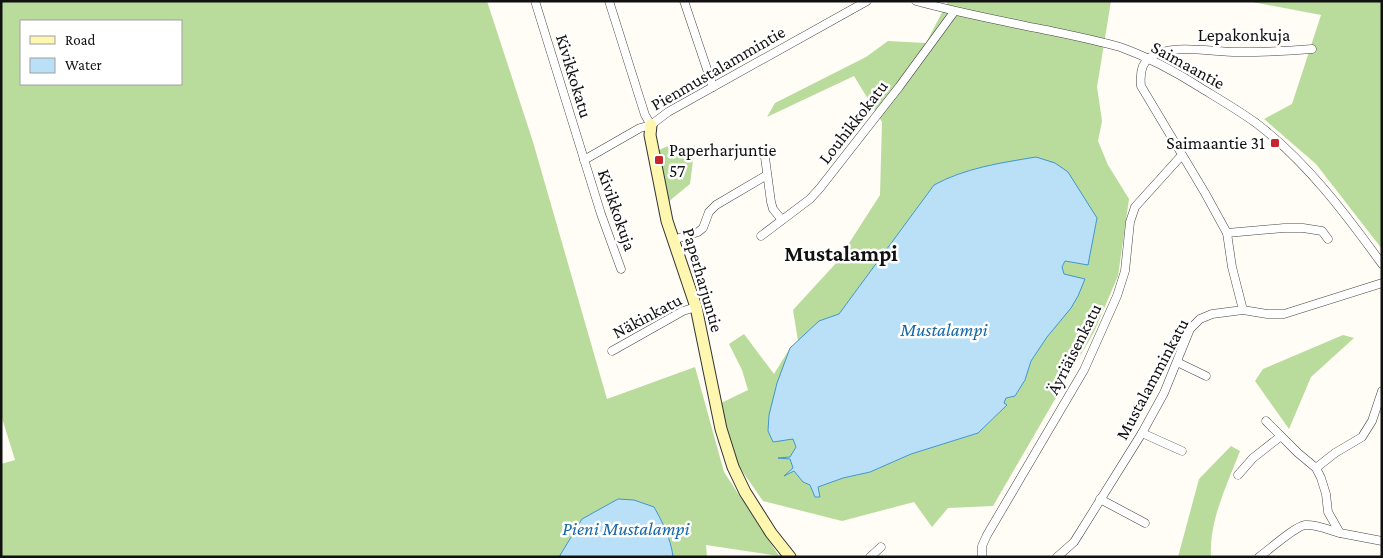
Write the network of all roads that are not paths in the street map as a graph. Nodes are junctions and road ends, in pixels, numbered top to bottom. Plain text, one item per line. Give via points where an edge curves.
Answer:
1 (535, 1) edge
2 (609, 1) edge
3 (684, 1) edge
4 (867, 1) edge
5 (916, 1) edge
6 (954, 12) junction
7 (1312, 49) dead end
8 (1148, 58) junction
9 (713, 87) junction
10 (651, 125) junction
11 (764, 150) dead end
12 (1182, 155) junction
13 (584, 160) junction
14 (767, 175) junction
15 (782, 220) junction
16 (1227, 233) junction
17 (761, 236) dead end
18 (1328, 239) dead end
19 (673, 240) junction
20 (1382, 264) edge
21 (621, 269) dead end
22 (1382, 283) edge
23 (696, 307) junction
24 (1243, 310) junction
25 (612, 351) dead end
26 (1177, 362) junction
27 (1206, 376) dead end
28 (1382, 391) edge
29 (1266, 422) dead end
30 (1142, 433) junction
31 (1281, 436) junction
32 (1182, 451) dead end
33 (1316, 468) junction
34 (1238, 475) dead end
35 (1100, 499) junction
36 (1145, 522) dead end
37 (1340, 533) junction
38 (1382, 541) edge
39 (882, 547) dead end
40 (790, 557) edge
41 (870, 557) edge
42 (982, 557) edge
43 (1057, 557) edge
44 (1258, 557) edge

1 - 13 street, Kivikkokatu
2 - 10 street, Paperharjuntie via 645,116
3 - 9 street
4 - 9 street, Pienmustalammintie
5 - 6 street, Saimaantie
6 - 8 street, Saimaantie via 1082,37
6 - 15 street, Louhikkokatu via 826,181 810,199
7 - 8 street, Lepakonkuja via 1172,50
8 - 12 street via 1140,76 1141,86
8 - 20 street, Saimaantie via 1233,107 1273,137 1324,188
9 - 10 street, Pienmustalammintie
10 - 13 street, Pienmustalammintie
10 - 19 street, Paperharjuntie via 650,135
11 - 14 street
12 - 16 street
12 - 42 street, Äyriäisenkatu via 1136,207 1130,222 1125,271 1097,344 987,535
13 - 21 street, Kivikkokuja
14 - 15 street via 773,209
14 - 19 street via 716,204 698,232
15 - 17 street, Louhikkokatu
16 - 18 street via 1303,228 1322,230
16 - 24 street
19 - 23 street, Paperharjuntie
22 - 24 street, Mustalamminkatu via 1284,314
23 - 25 street, Näkinkatu
23 - 40 street, Paperharjuntie via 721,429 733,467 750,500
24 - 26 street, Mustalamminkatu via 1200,318 1190,329
26 - 27 street
26 - 30 street, Mustalamminkatu
28 - 33 street via 1372,421 1362,437
29 - 31 street
30 - 32 street
30 - 35 street, Mustalamminkatu
31 - 33 street
31 - 34 street via 1253,458
33 - 37 street via 1322,478 1328,512
35 - 36 street
35 - 43 street, Mustalamminkatu via 1074,542
37 - 38 street
37 - 44 street via 1304,525
39 - 41 street

